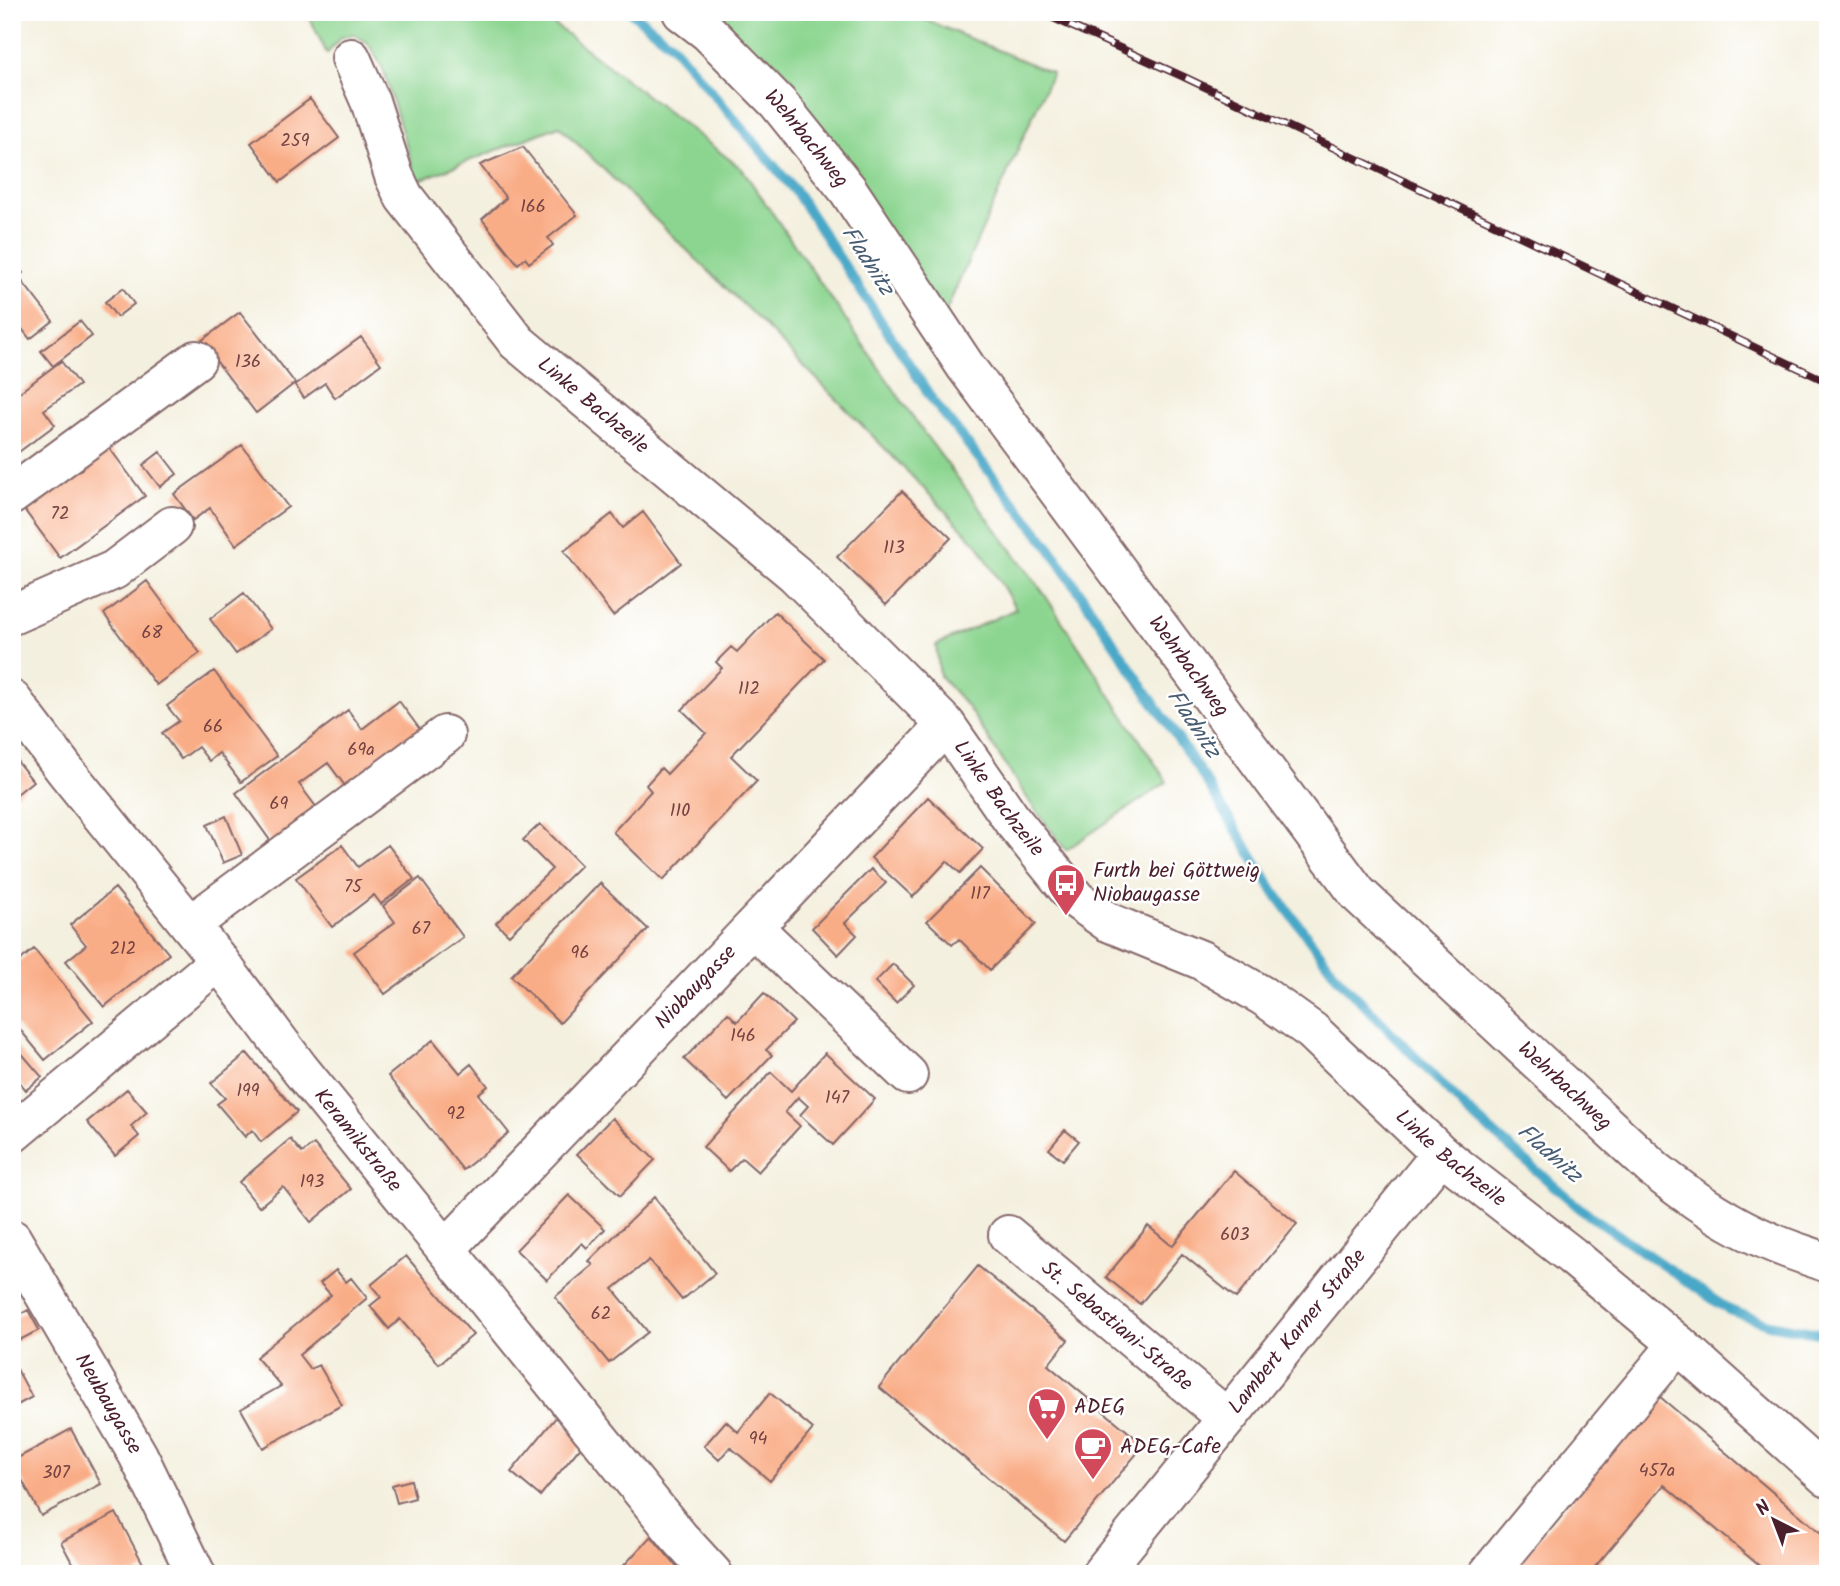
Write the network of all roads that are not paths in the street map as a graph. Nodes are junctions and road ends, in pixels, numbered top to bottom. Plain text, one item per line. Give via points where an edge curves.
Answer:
1 (682, 12) edge
2 (351, 58) dead end
3 (196, 359) dead end
4 (12, 495) edge
5 (172, 526) dead end
6 (12, 615) edge
7 (12, 700) edge
8 (946, 725) junction
9 (445, 735) dead end
10 (190, 925) junction
11 (754, 928) junction
12 (219, 961) junction
13 (908, 1074) dead end
14 (12, 1134) edge
15 (1441, 1154) junction
16 (1008, 1235) dead end
17 (12, 1239) edge
18 (446, 1249) junction
19 (1828, 1263) edge
20 (1678, 1344) junction
21 (1227, 1418) junction
22 (1828, 1479) edge
23 (196, 1574) edge
24 (713, 1574) edge
25 (1101, 1574) edge
26 (1488, 1574) edge

1 - 19 street, Wehrbachweg via 778,103 848,190 966,367 1358,894 1654,1169 1707,1209 1772,1243
2 - 8 street, Linke Bachzeile via 404,197 517,342 795,574
3 - 4 street
5 - 6 street via 114,570
7 - 10 street, Keramikstraße
8 - 11 street, Niobaugasse
8 - 15 street, Linke Bachzeile via 1012,820 1077,900 1108,922 1201,960 1263,996 1312,1031
9 - 10 street
10 - 12 street, Keramikstraße
11 - 13 street
11 - 18 street, Niobaugasse
12 - 14 street
12 - 18 street, Keramikstraße
15 - 20 street, Linke Bachzeile
15 - 21 street, Lambert Karner Straße
16 - 21 street, St. Sebastiani-Straße
17 - 23 street, Neubaugasse via 138,1455
18 - 24 street, Keramikstraße
20 - 22 street, Linke Bachzeile
20 - 26 street
21 - 25 street, Lambert Karner Straße

